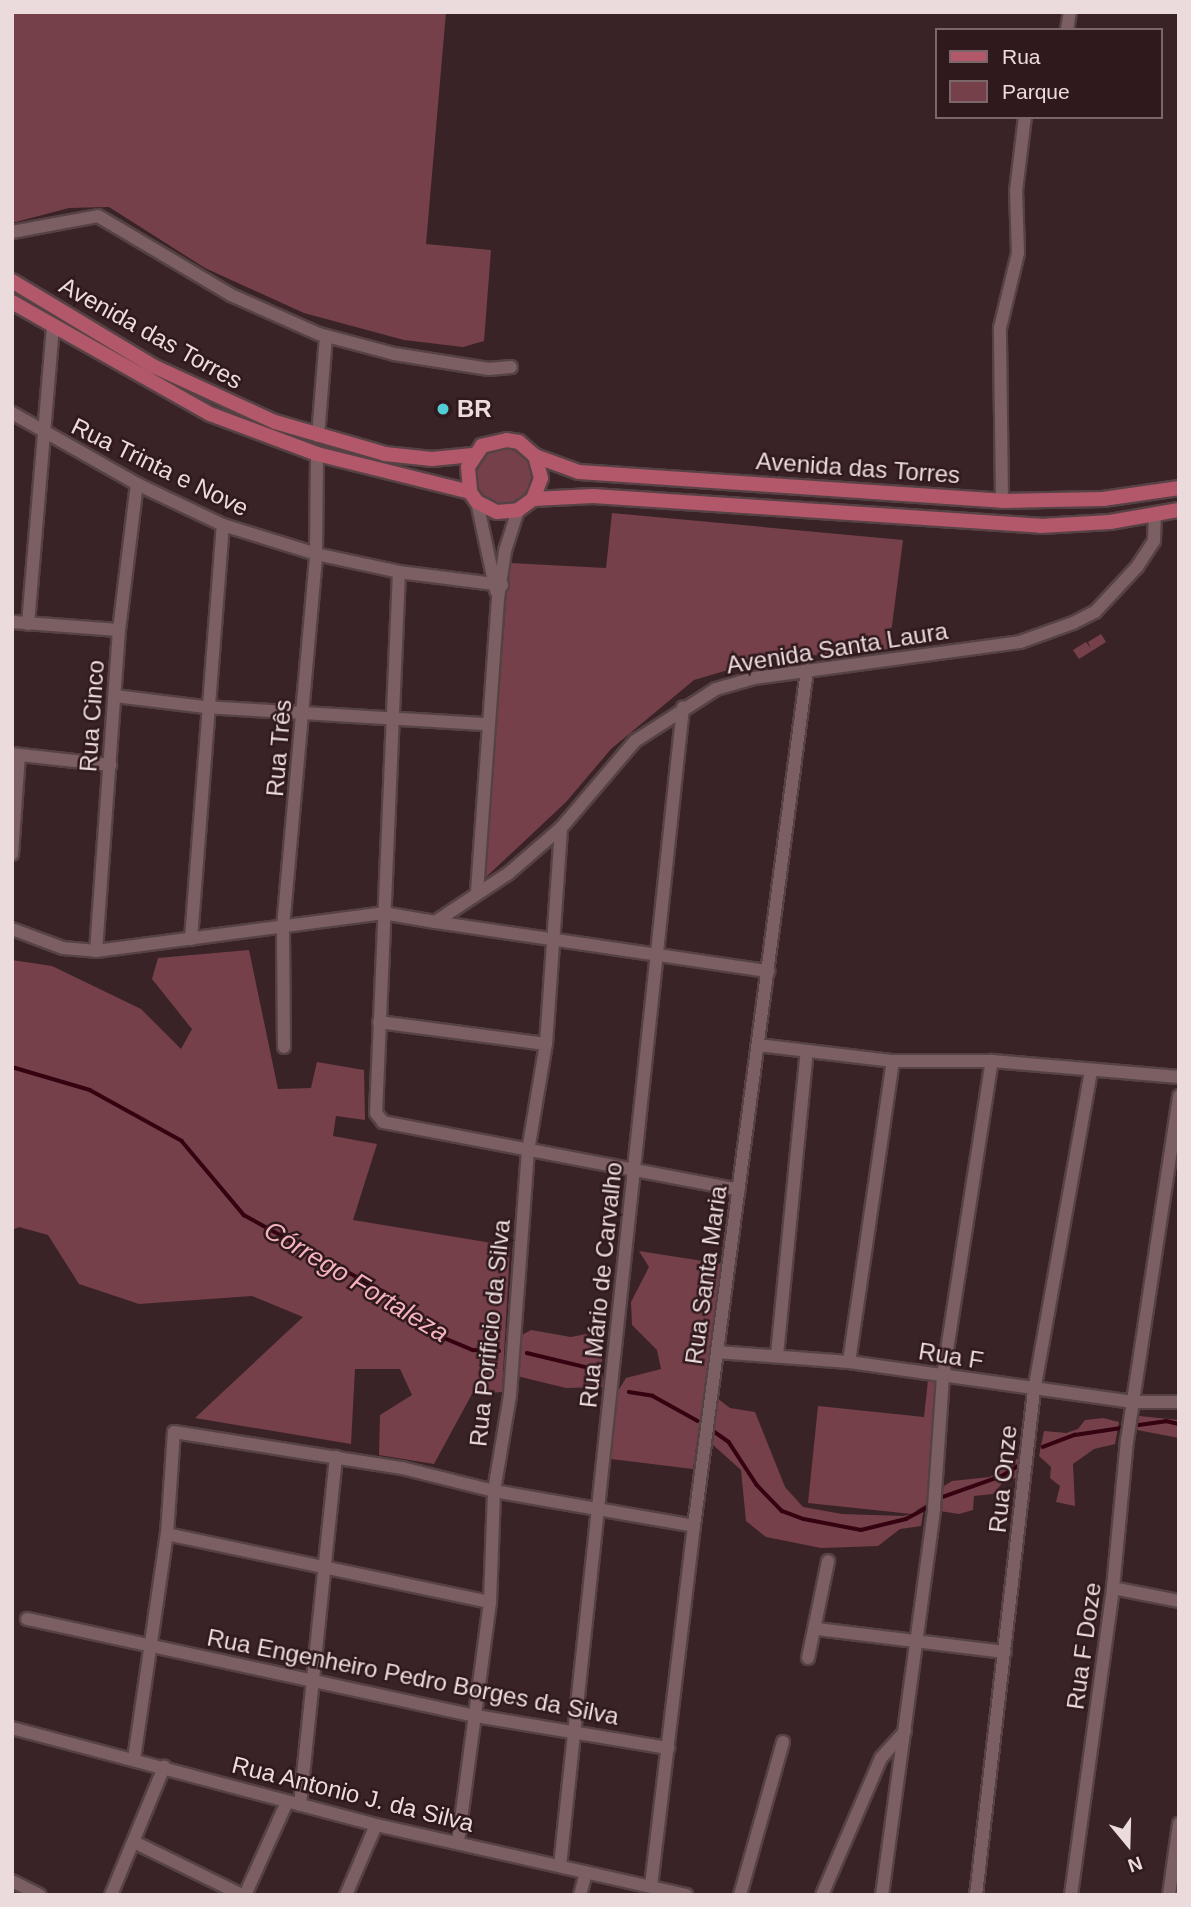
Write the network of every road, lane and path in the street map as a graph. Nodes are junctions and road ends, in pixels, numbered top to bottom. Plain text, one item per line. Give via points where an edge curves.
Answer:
1 (1025, 119) edge
2 (12, 232) edge
3 (12, 281) edge
4 (12, 302) edge
5 (53, 328) junction
6 (326, 336) junction
7 (511, 367) dead end
8 (12, 413) edge
9 (42, 432) junction
10 (318, 436) junction
11 (317, 454) junction
12 (473, 456) junction
13 (535, 456) junction
14 (136, 484) junction
15 (1179, 488) edge
16 (474, 497) junction
17 (533, 499) junction
18 (1002, 501) junction
19 (519, 510) junction
20 (1179, 510) edge
21 (1155, 516) junction
22 (223, 525) junction
23 (316, 554) junction
24 (399, 572) junction
25 (498, 584) junction
26 (12, 622) edge
27 (28, 624) junction
28 (120, 630) junction
29 (807, 670) junction
30 (115, 696) junction
31 (205, 708) junction
32 (683, 708) junction
33 (303, 713) junction
34 (393, 720) junction
35 (486, 724) junction
36 (15, 755) edge
37 (110, 765) junction
38 (561, 828) junction
39 (12, 854) edge
40 (477, 892) junction
41 (383, 913) junction
42 (435, 922) junction
43 (283, 927) junction
44 (12, 929) edge
45 (191, 939) junction
46 (556, 941) junction
47 (96, 951) junction
48 (657, 954) junction
49 (768, 971) junction
50 (379, 1022) junction
51 (546, 1044) junction
52 (758, 1045) junction
53 (284, 1047) dead end
54 (807, 1051) junction
55 (893, 1061) junction
56 (992, 1061) junction
57 (1091, 1070) junction
58 (1179, 1077) edge
59 (1179, 1096) edge
60 (528, 1151) junction
61 (634, 1170) junction
62 (739, 1190) junction
63 (717, 1352) junction
64 (777, 1355) junction
65 (849, 1362) junction
66 (943, 1376) junction
67 (1034, 1391) junction
68 (1133, 1402) junction
69 (1179, 1402) edge
70 (336, 1457) junction
71 (494, 1491) junction
72 (597, 1510) junction
73 (694, 1526) junction
74 (167, 1534) junction
75 (828, 1561) dead end
76 (325, 1564) junction
77 (1113, 1588) junction
78 (1179, 1601) edge
79 (490, 1602) junction
80 (27, 1619) dead end
81 (817, 1629) junction
82 (915, 1639) junction
83 (151, 1645) junction
84 (1005, 1652) junction
85 (808, 1658) dead end
86 (312, 1677) junction
87 (476, 1716) junction
88 (12, 1728) edge
89 (906, 1731) junction
90 (573, 1732) junction
91 (783, 1742) dead end
92 (668, 1748) junction
93 (134, 1759) junction
94 (164, 1767) junction
95 (293, 1804) junction
96 (1179, 1824) edge
97 (376, 1825) junction
98 (134, 1842) junction
99 (458, 1842) junction
100 (1177, 1856) edge
101 (560, 1866) junction
102 (586, 1873) junction
103 (13, 1884) edge
104 (652, 1886) junction
105 (40, 1895) edge
106 (111, 1895) edge
107 (244, 1895) edge
108 (346, 1895) edge
109 (580, 1895) edge
110 (686, 1895) edge
111 (740, 1895) edge
112 (822, 1895) edge
113 (882, 1895) edge
114 (976, 1895) edge
115 (1071, 1895) edge
116 (1169, 1895) edge

1 - 18 street via 1016,191 1018,253 1000,328
2 - 6 street via 73,217 98,216 231,295
3 - 10 main road, Avenida das Torres via 207,393
4 - 5 main road, Avenida das Torres
5 - 9 street
5 - 11 main road, Avenida das Torres via 210,414
6 - 7 street via 394,354 489,369
6 - 10 street
8 - 9 street, Rua Trinta e Nove
9 - 14 street, Rua Trinta e Nove
9 - 27 street
10 - 12 main road, Avenida das Torres via 416,458
11 - 16 main road, Avenida das Torres
11 - 23 street, Rua Três
12 - 13 main road, Avenida das Torres via 494,441 507,440 519,442
12 - 16 main road via 468,467
13 - 17 main road via 541,478
13 - 18 main road, Avenida das Torres via 579,472
14 - 22 street, Rua Trinta e Nove
14 - 28 street, Rua Cinco
15 - 18 main road, Avenida das Torres via 1103,499
16 - 19 main road, Avenida das Torres via 497,513
16 - 25 street
17 - 19 main road
17 - 21 main road, Avenida das Torres via 593,496 1009,525 1073,525
19 - 25 street
20 - 21 main road, Avenida das Torres
21 - 29 street, Avenida Santa Laura via 1154,541 1137,567 1095,612 1073,623 1020,642
22 - 23 street, Rua Trinta e Nove
22 - 31 street
23 - 24 street, Rua Trinta e Nove
23 - 33 street, Rua Três
24 - 25 street, Rua Trinta e Nove
24 - 34 street
25 - 35 street
26 - 27 street
27 - 28 street
28 - 30 street, Rua Cinco
29 - 32 street, Avenida Santa Laura via 716,689
29 - 49 street, Rua Santa Maria
30 - 31 street
30 - 37 street, Rua Cinco
31 - 33 street
31 - 45 street
32 - 38 street, Avenida Santa Laura via 635,741
32 - 48 street, Rua Mário de Carvalho
33 - 34 street
33 - 43 street, Rua Três
34 - 35 street
34 - 41 street
35 - 40 street
36 - 37 street
36 - 39 street
37 - 47 street, Rua Cinco
38 - 40 street, Avenida Santa Laura via 509,873
38 - 46 street, Rua Porificio da Silva
40 - 42 street, Avenida Santa Laura
41 - 42 street
41 - 43 street
41 - 50 street
42 - 46 street
43 - 45 street
43 - 53 street, Rua Três
44 - 47 street via 63,947
45 - 47 street
46 - 48 street
46 - 51 street, Rua Porificio da Silva
48 - 49 street
48 - 61 street, Rua Mário de Carvalho
49 - 52 street, Rua Santa Maria
50 - 51 street
50 - 60 street via 376,1113 383,1122
51 - 60 street, Rua Porificio da Silva
52 - 54 street
52 - 62 street, Rua Santa Maria
54 - 55 street
54 - 64 street
55 - 56 street
55 - 65 street
56 - 57 street
56 - 66 street
57 - 58 street
57 - 67 street, Rua Onze
59 - 68 street, Rua F Doze
60 - 61 street
60 - 71 street, Rua Porificio da Silva via 510,1395
61 - 62 street
61 - 72 street, Rua Mário de Carvalho
62 - 63 street, Rua Santa Maria
63 - 64 street, Rua F
63 - 73 street, Rua Santa Maria
64 - 65 street, Rua F
65 - 66 street, Rua F
66 - 67 street, Rua F
66 - 82 street via 934,1508
67 - 68 street, Rua F
67 - 84 street, Rua Onze
68 - 69 street, Rua F
68 - 77 street, Rua F Doze
70 - 71 street
70 - 74 street via 174,1432
70 - 76 street
71 - 72 street
71 - 79 street, Rua Porificio da Silva
72 - 73 street
72 - 90 street, Rua Mário de Carvalho
73 - 92 street, Rua Santa Maria
74 - 76 street
74 - 83 street
75 - 81 street
76 - 79 street
76 - 86 street
77 - 78 street
77 - 115 street, Rua F Doze
79 - 87 street, Rua Porificio da Silva
80 - 83 street, Rua Engenheiro Pedro Borges da Silva
81 - 82 street
81 - 85 street
82 - 84 street
82 - 89 street
83 - 86 street, Rua Engenheiro Pedro Borges da Silva
83 - 93 street
84 - 114 street, Rua Onze
86 - 87 street, Rua Engenheiro Pedro Borges da Silva
86 - 95 street
87 - 90 street, Rua Engenheiro Pedro Borges da Silva
87 - 99 street, Rua Porificio da Silva
88 - 93 street, Rua Antonio J. da Silva
89 - 112 street via 881,1758
89 - 113 street
90 - 92 street, Rua Engenheiro Pedro Borges da Silva
90 - 101 street, Rua Mário de Carvalho
91 - 111 street
92 - 104 street, Rua Santa Maria
93 - 94 street, Rua Antonio J. da Silva
94 - 95 street, Rua Antonio J. da Silva
94 - 98 street
95 - 97 street, Rua Antonio J. da Silva
95 - 107 street
96 - 100 street
97 - 99 street, Rua Antonio J. da Silva
97 - 108 street
98 - 106 street
98 - 107 street
99 - 101 street, Rua Antonio J. da Silva
100 - 116 street
101 - 102 street, Rua Antonio J. da Silva
102 - 104 street, Rua Antonio J. da Silva
102 - 109 street
103 - 105 street
104 - 110 street, Rua Antonio J. da Silva

